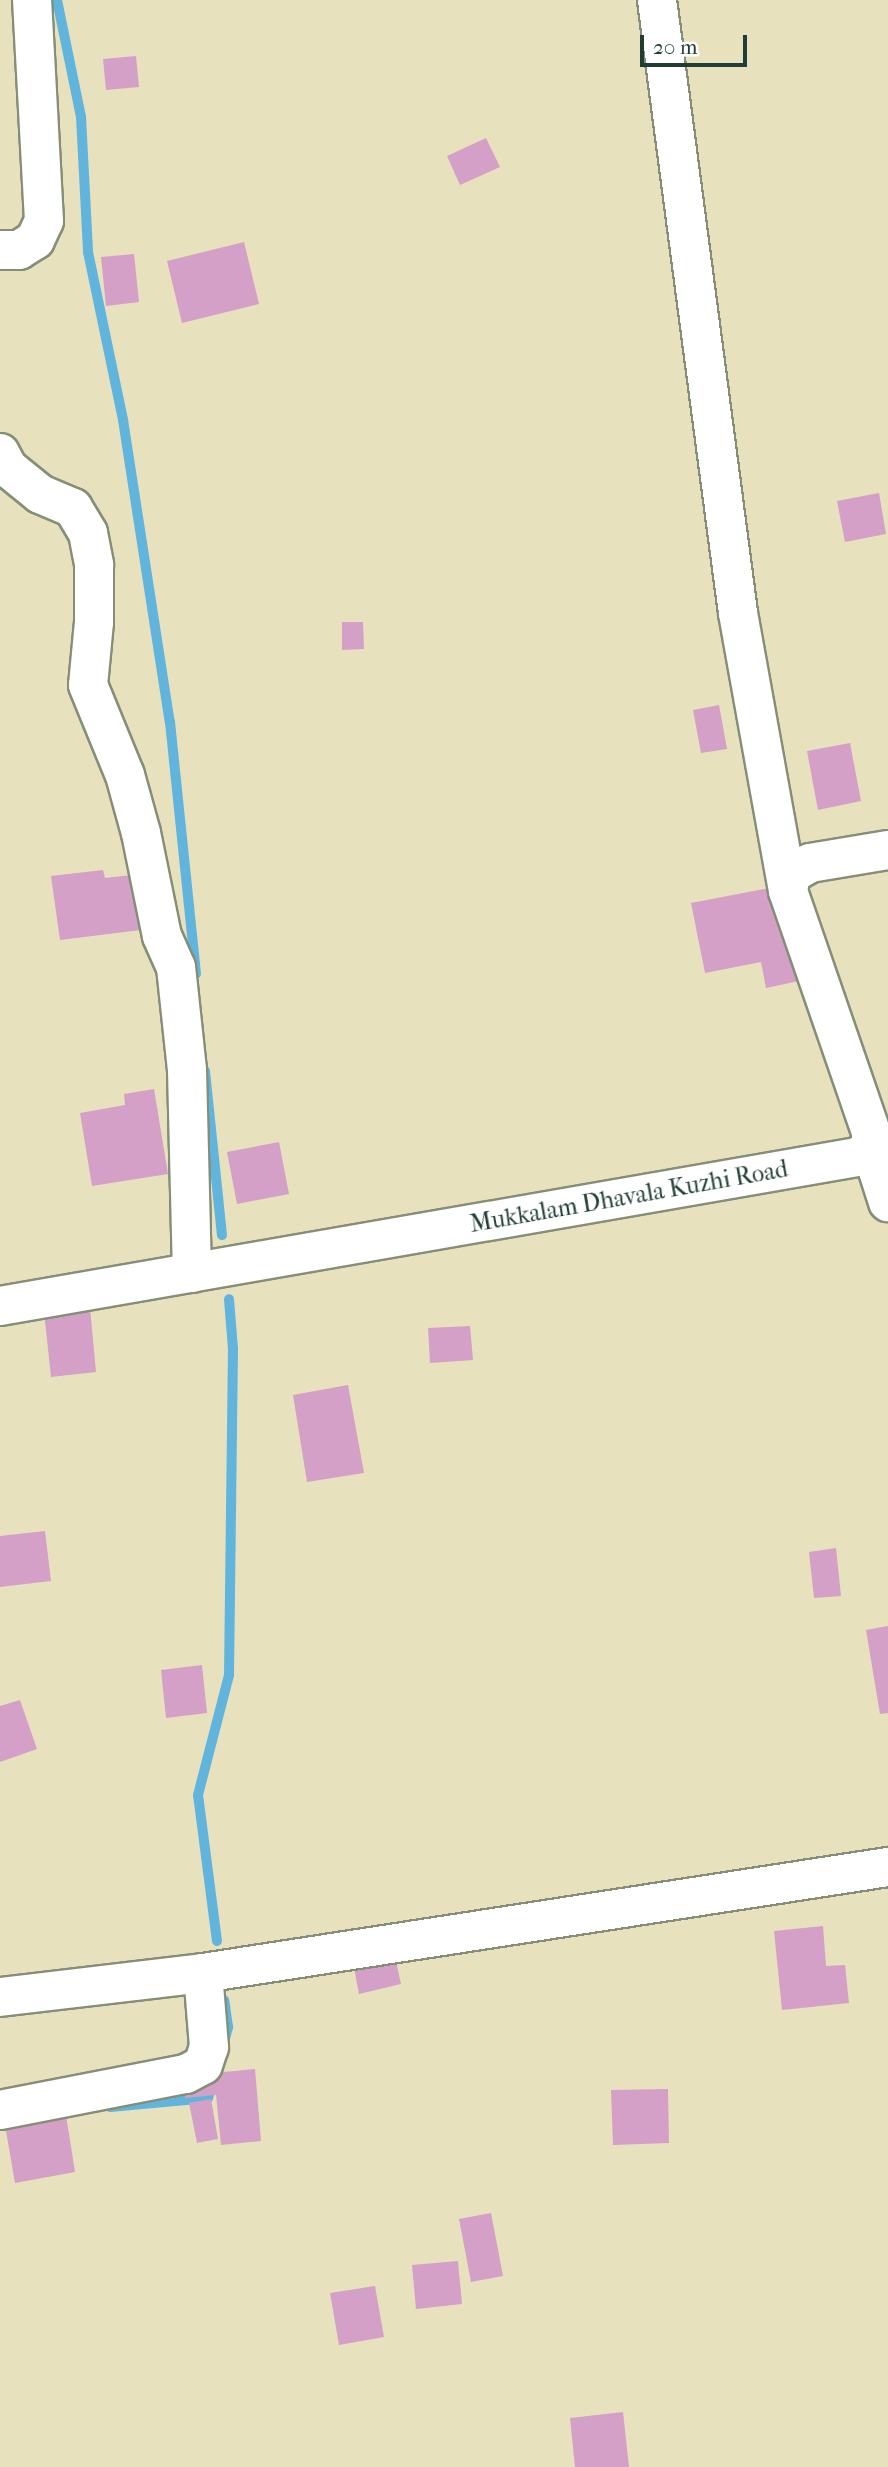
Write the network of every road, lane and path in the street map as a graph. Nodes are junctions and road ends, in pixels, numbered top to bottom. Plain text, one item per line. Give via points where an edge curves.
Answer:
1 (32, 0) edge
2 (657, 0) edge
3 (0, 250) edge
4 (0, 453) edge
5 (888, 850) edge
6 (788, 891) junction
7 (877, 1137) edge
8 (888, 1202) edge
9 (192, 1273) junction
10 (0, 1306) edge
11 (888, 1867) edge
12 (203, 1973) junction
13 (0, 1997) edge
14 (0, 2110) edge

1 - 3 street via 44,221 35,240 19,250
2 - 6 street via 738,612
4 - 9 street via 8,468 40,494 73,508 88,533 94,565 88,685 125,775 162,936 176,967 187,1070
5 - 6 street via 810,863 791,874
6 - 7 street
7 - 8 street
7 - 9 street, Mukkalam Dhavala Kuzhi Road via 857,1157
9 - 10 street, Mukkalam Dhavala Kuzhi Road
11 - 12 street
12 - 13 street
12 - 14 street via 209,2047 202,2065 186,2074

